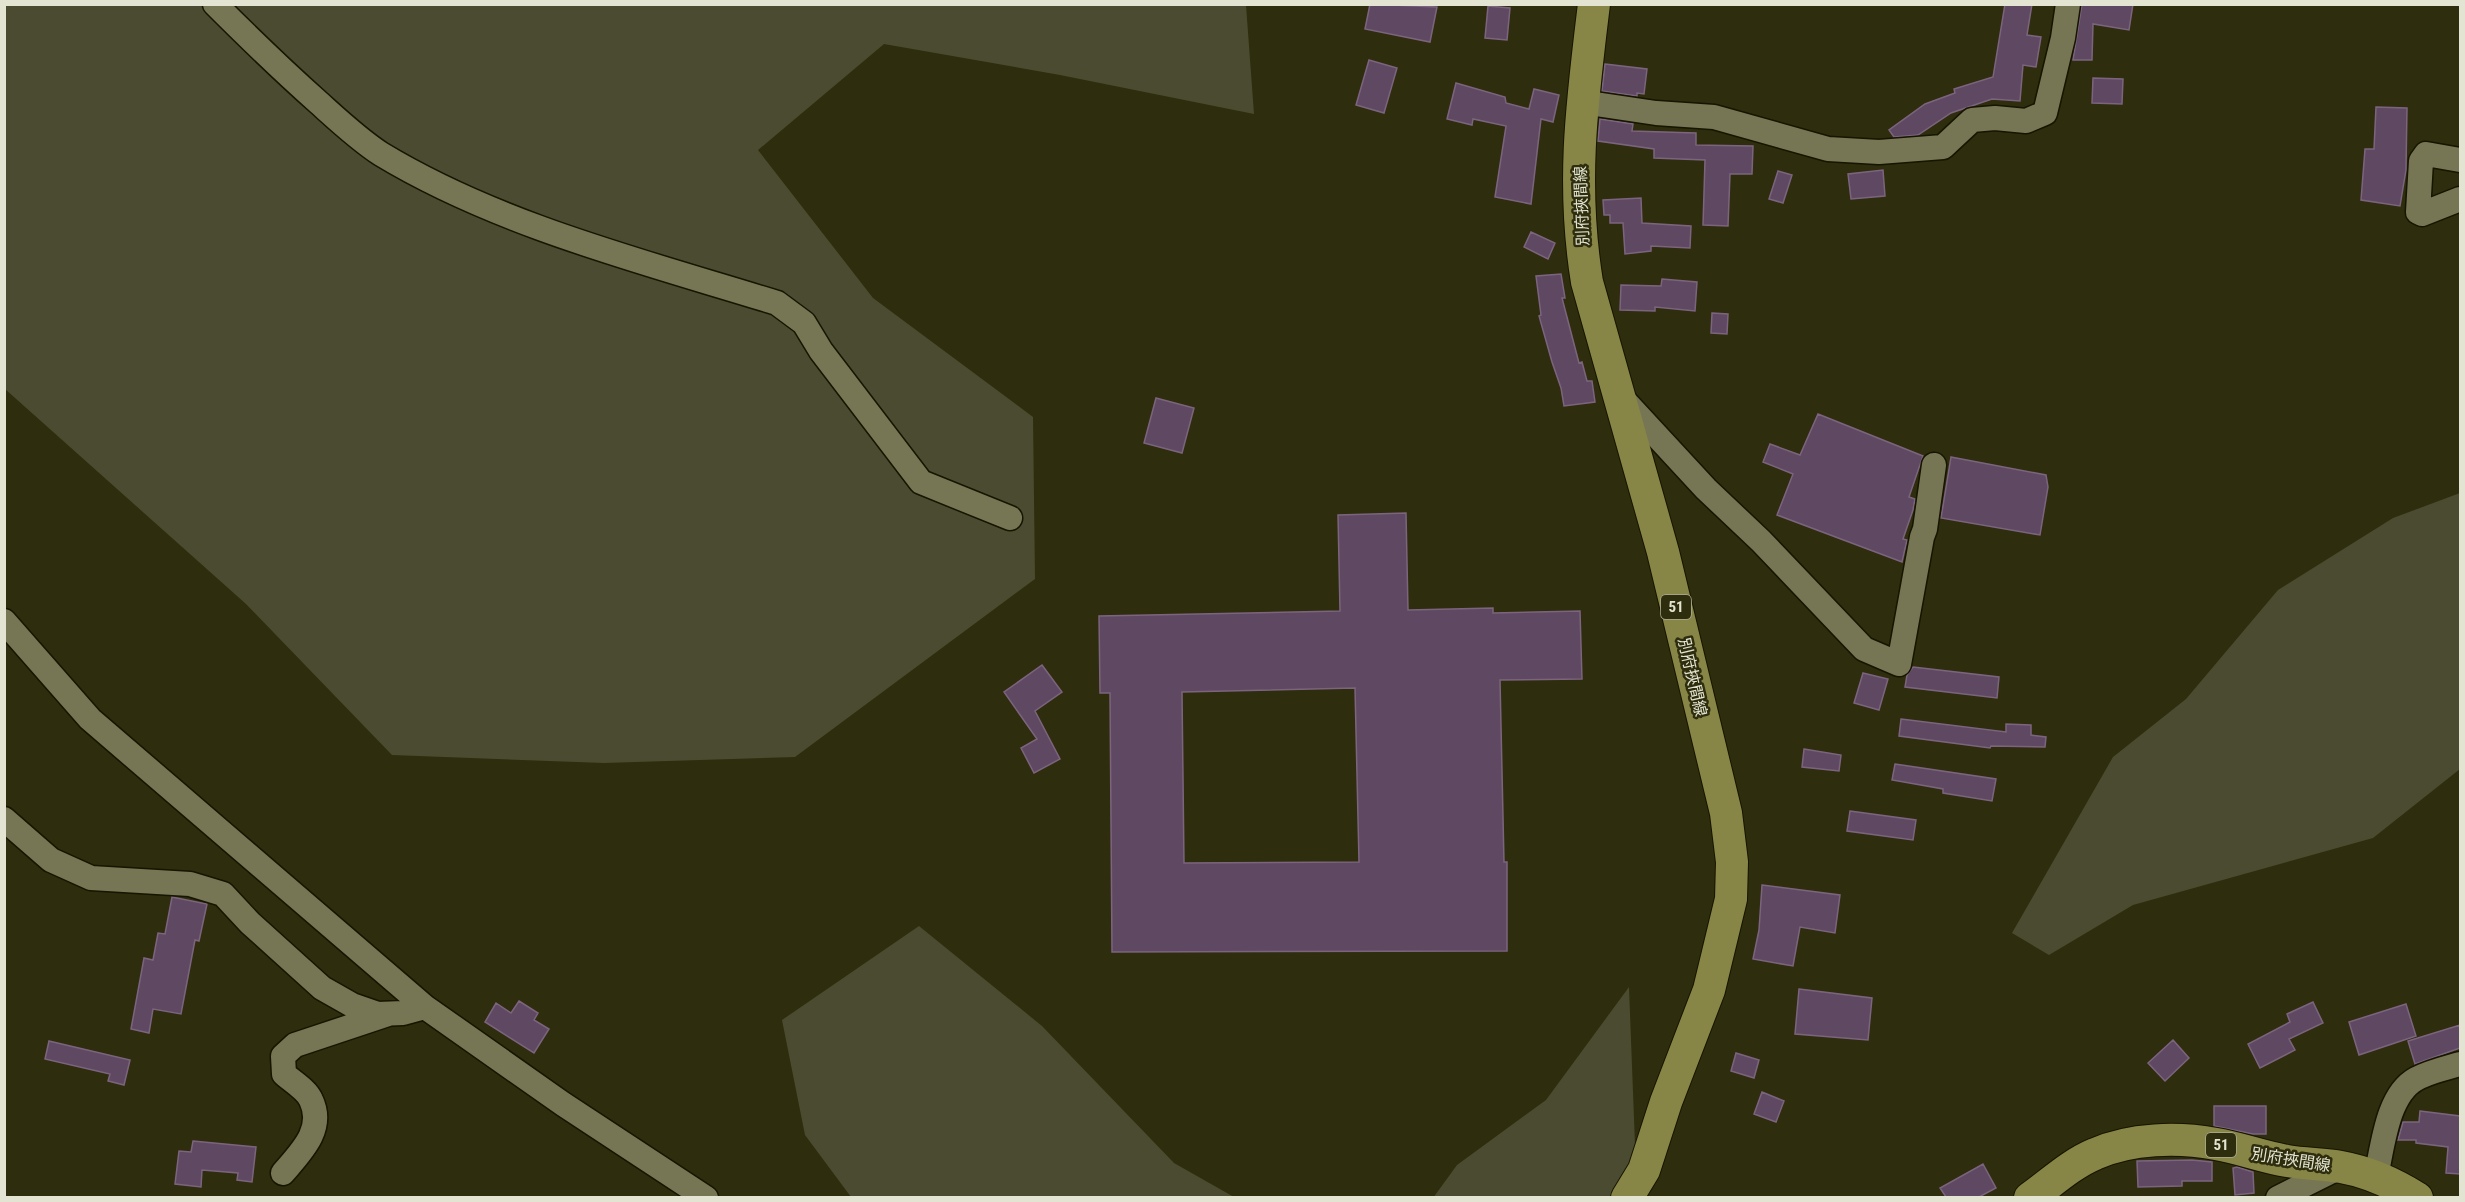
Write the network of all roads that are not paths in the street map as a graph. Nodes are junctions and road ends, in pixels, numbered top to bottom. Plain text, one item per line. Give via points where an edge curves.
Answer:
1 (215, 4) edge
2 (1594, 4) edge
3 (2068, 4) edge
4 (1582, 102) junction
5 (2460, 160) edge
6 (2460, 199) edge
7 (1618, 394) junction
8 (1934, 465) dead end
9 (1010, 518) dead end
10 (4, 621) edge
11 (4, 819) edge
12 (425, 1007) junction
13 (390, 1014) junction
14 (2460, 1064) edge
15 (2340, 1167) junction
16 (284, 1173) dead end
17 (2376, 1176) junction
18 (706, 1197) edge
19 (1627, 1197) edge
20 (2031, 1197) edge
21 (2278, 1197) edge
22 (2417, 1197) edge

1 - 9 street via 340,122 380,153 438,185 533,225 777,303 804,323 921,482
2 - 4 main road, 別府挾間線 / 51
3 - 4 street via 2045,113 2026,121 1972,120 1943,147 1880,152 1828,149 1714,117
4 - 7 main road, 別府挾間線 / 51 via 1578,181 1583,255
5 - 6 street via 2426,154 2421,161 2418,212 2422,214
7 - 8 street via 1864,649 1899,664
7 - 19 main road, 別府挾間線 / 51 via 1664,552 1726,813 1732,862 1731,899 1709,990 1644,1170
10 - 12 street via 90,719
11 - 13 street via 51,860 92,878 190,884 223,894 322,988 352,1005
12 - 13 street
12 - 18 street via 563,1104
13 - 16 street via 295,1045 283,1056 284,1074 311,1098 316,1119 312,1138
14 - 17 street via 2418,1078 2400,1092 2391,1112
15 - 17 main road, 別府挾間線 / 51
15 - 20 main road, 別府挾間線 / 51 via 2287,1161 2208,1143 2146,1142 2094,1154
15 - 21 street
17 - 22 main road, 別府挾間線 / 51

